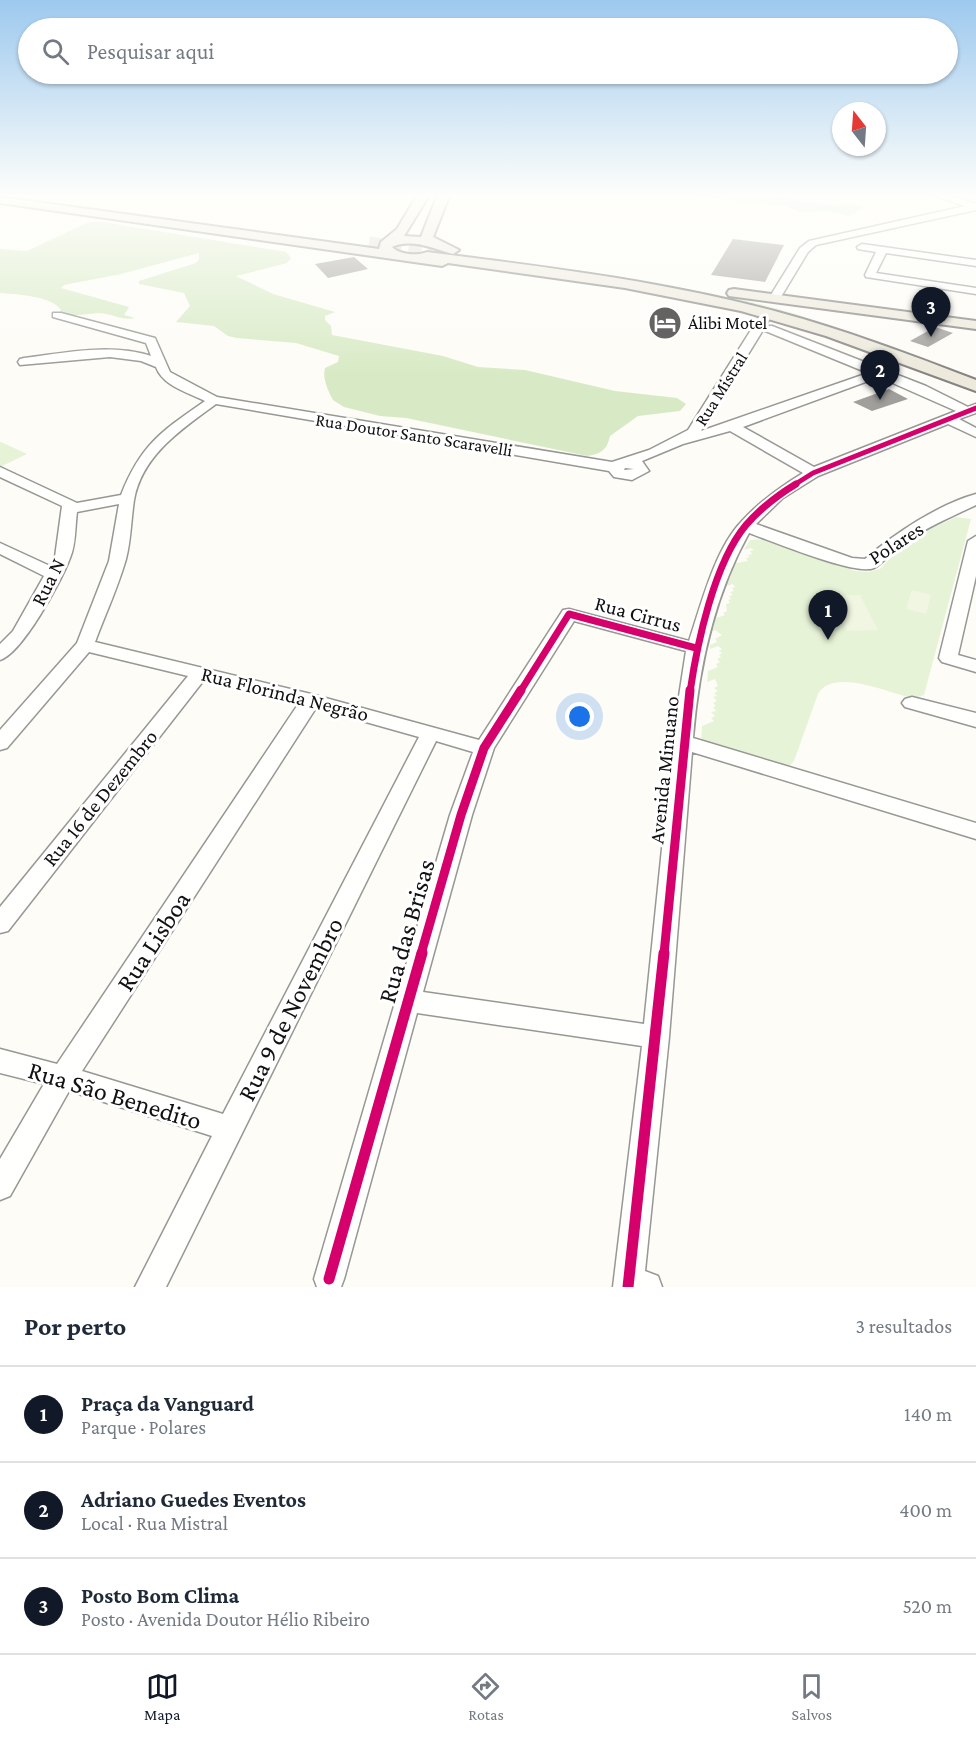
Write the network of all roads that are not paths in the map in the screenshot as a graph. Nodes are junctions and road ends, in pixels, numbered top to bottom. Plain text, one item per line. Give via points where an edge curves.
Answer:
1 (383, 254) edge
2 (395, 254) edge
3 (410, 254) edge
4 (464, 254) edge
5 (479, 254) edge
6 (802, 254) edge
7 (880, 254) edge
8 (911, 254) edge
9 (403, 257) junction
10 (976, 263) edge
11 (976, 291) edge
12 (730, 293) junction
13 (780, 298) junction
14 (887, 313) junction
15 (57, 315) dead end
16 (764, 324) junction
17 (976, 325) edge
18 (866, 337) junction
19 (24, 362) dead end
20 (160, 364) junction
21 (879, 373) junction
22 (976, 376) edge
23 (976, 386) edge
24 (214, 400) junction
25 (965, 413) edge
26 (732, 426) junction
27 (976, 433) edge
28 (689, 437) junction
29 (619, 465) junction
30 (0, 471) edge
31 (813, 473) junction
32 (127, 498) junction
33 (976, 499) edge
34 (69, 509) junction
35 (745, 526) junction
36 (976, 541) edge
37 (0, 548) edge
38 (54, 575) junction
39 (569, 614) joint
40 (4, 645) edge
41 (85, 645) junction
42 (696, 648) junction
43 (976, 666) edge
44 (200, 673) junction
45 (311, 700) junction
46 (912, 703) dead end
47 (976, 720) edge
48 (431, 732) junction
49 (684, 742) junction
50 (0, 743) edge
51 (484, 748) junction
52 (976, 831) edge
53 (0, 924) edge
54 (408, 1001) junction
55 (656, 1037) junction
56 (0, 1061) edge
57 (63, 1077) junction
58 (229, 1129) junction
59 (0, 1186) edge
60 (329, 1279) dead end
61 (635, 1285) edge
62 (150, 1287) edge

1 - 9 main road
2 - 9 main road
3 - 9 main road
4 - 16 main road via 622,284
5 - 12 main road
6 - 13 street
7 - 11 street via 870,275
8 - 10 street
12 - 13 main road
12 - 18 main road
13 - 14 main road
14 - 17 main road
14 - 18 main road via 852,317 850,323
15 - 20 street via 152,340
16 - 21 street
16 - 23 main road via 824,330
16 - 28 street, Rua Mistral
18 - 22 main road
19 - 20 street via 126,354
20 - 24 street, Rua Doutor Santo Scaravelli via 165,374 178,383
21 - 25 street
21 - 26 street
24 - 29 street, Rua Doutor Santo Scaravelli
24 - 32 street via 154,447
25 - 27 street
25 - 31 street, Avenida Minuano
26 - 28 street
26 - 31 street
28 - 29 street
28 - 29 street, Rua Doutor Santo Scaravelli via 637,475 616,472
30 - 34 street via 70,504
31 - 35 street, Avenida Minuano via 778,495
32 - 34 street
32 - 41 street via 117,561
33 - 35 street, Polares via 895,541 864,565
34 - 38 street, Rua N via 63,557
35 - 42 street, Avenida Minuano via 723,566
36 - 43 street via 948,658
37 - 38 street
38 - 40 street, Rua N via 20,634
39 - 42 street, Rua Cirrus
39 - 51 street, Rua das Brisas
41 - 44 street, Rua Florinda Negrão
41 - 50 street
42 - 49 street, Avenida Minuano
44 - 45 street, Rua Florinda Negrão
44 - 53 street, Rua 16 de Dezembro
45 - 48 street, Rua Florinda Negrão
45 - 57 street, Rua Lisboa
46 - 47 street
48 - 51 street, Rua Florinda Negrão
48 - 58 street, Rua 9 de Novembro
49 - 52 street
49 - 55 street, Avenida Minuano
51 - 54 street, Rua das Brisas
54 - 55 street
54 - 60 street, Rua das Brisas
55 - 61 street, Avenida Minuano
56 - 57 street, Rua São Benedito
57 - 58 street, Rua São Benedito
57 - 59 street, Rua Lisboa
58 - 62 street, Rua 9 de Novembro

